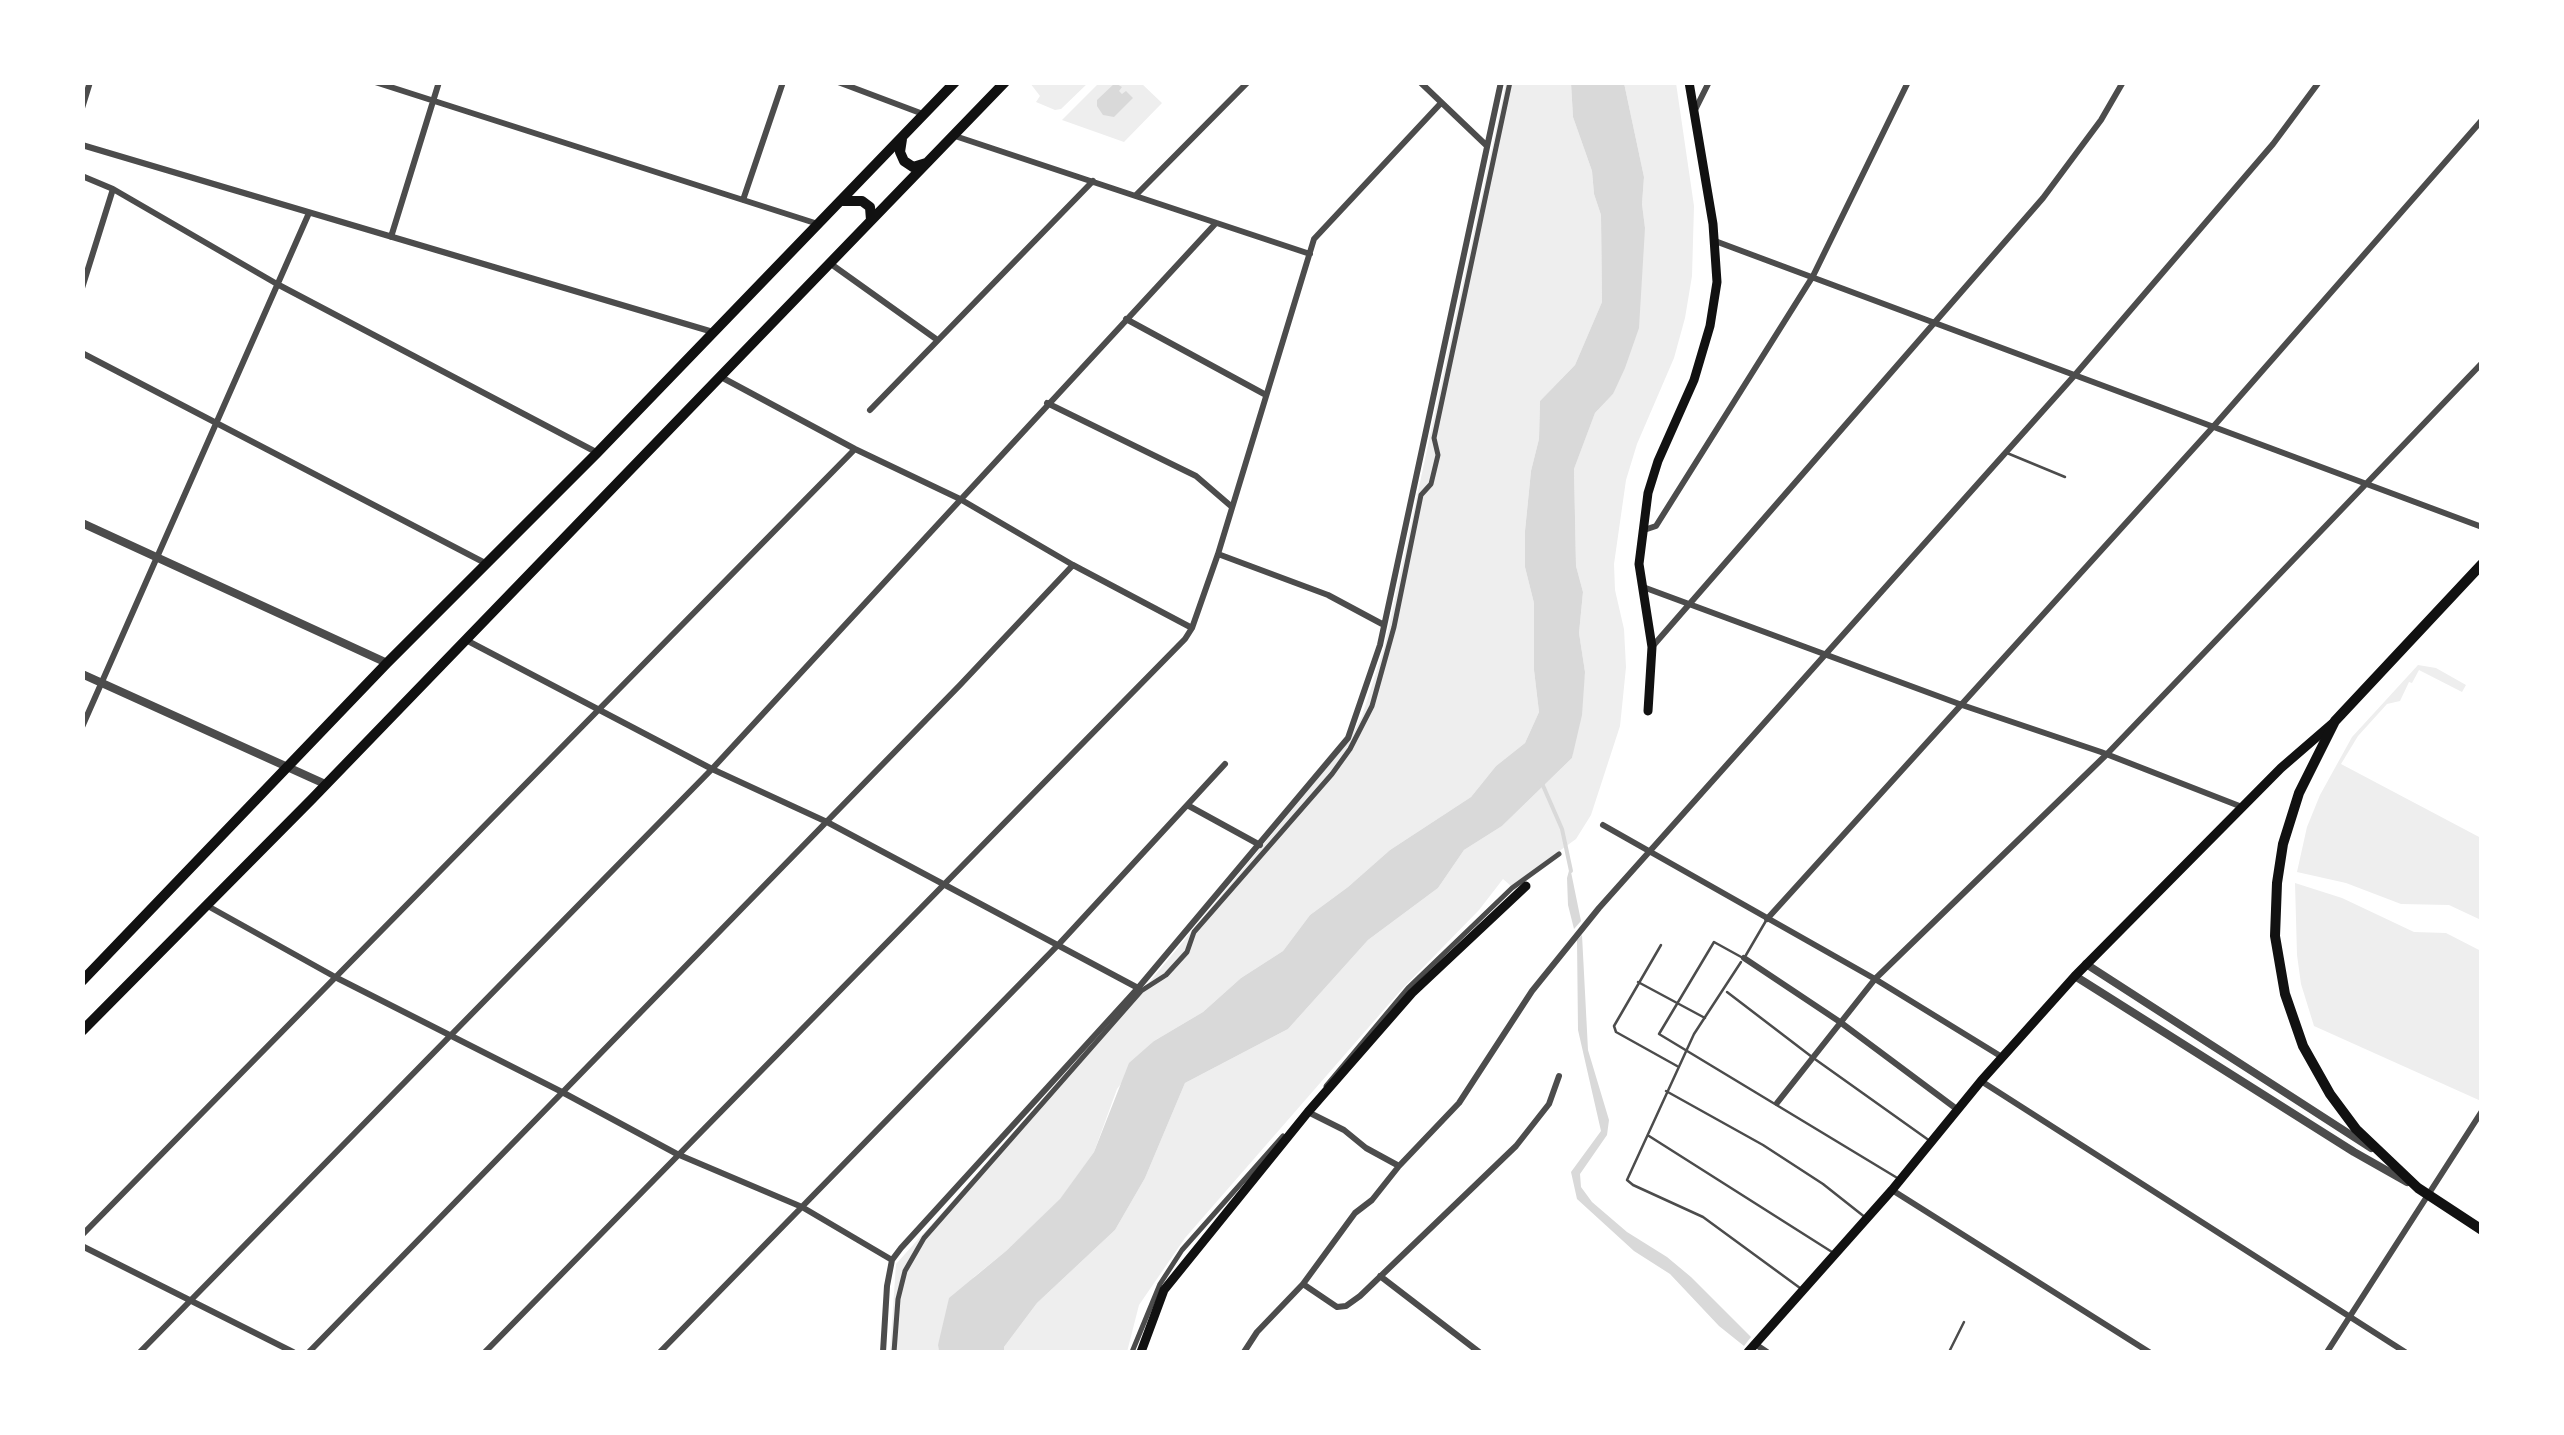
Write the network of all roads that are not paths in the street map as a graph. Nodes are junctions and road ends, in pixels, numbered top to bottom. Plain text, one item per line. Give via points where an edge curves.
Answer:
1 (90, 82) edge
2 (375, 82) edge
3 (439, 82) edge
4 (783, 82) edge
5 (838, 82) edge
6 (955, 82) edge
7 (1005, 82) edge
8 (1248, 82) edge
9 (1420, 82) edge
10 (1501, 82) edge
11 (1510, 82) edge
12 (1688, 82) edge
13 (1709, 82) edge
14 (1908, 82) edge
15 (2123, 82) edge
16 (2319, 82) edge
17 (433, 101) junction
18 (1441, 103) junction
19 (82, 108) edge
20 (1694, 112) junction
21 (924, 114) junction
22 (2482, 120) edge
23 (954, 135) junction
24 (902, 138) junction
25 (82, 145) edge
26 (1487, 146) junction
27 (927, 163) junction
28 (82, 176) edge
29 (1093, 181) junction
30 (114, 190) junction
31 (1136, 195) junction
32 (743, 200) junction
33 (840, 202) junction
34 (309, 213) junction
35 (871, 220) junction
36 (1216, 222) junction
37 (819, 224) junction
38 (391, 236) junction
39 (1716, 241) junction
40 (1310, 254) junction
41 (830, 264) junction
42 (1813, 276) junction
43 (277, 284) junction
44 (82, 288) edge
45 (1126, 318) junction
46 (1934, 324) junction
47 (714, 332) junction
48 (936, 339) junction
49 (82, 353) edge
50 (2482, 363) edge
51 (2074, 376) junction
52 (720, 377) junction
53 (1266, 395) junction
54 (1047, 403) junction
55 (870, 410) dead end
56 (217, 422) junction
57 (2213, 427) junction
58 (855, 449) junction
59 (2005, 452) junction
60 (597, 453) junction
61 (2066, 477) dead end
62 (2366, 486) junction
63 (960, 499) junction
64 (1232, 507) junction
65 (82, 523) edge
66 (2482, 528) edge
67 (1642, 531) junction
68 (1218, 554) junction
69 (158, 557) junction
70 (487, 564) junction
71 (1073, 564) junction
72 (2482, 564) edge
73 (1640, 588) junction
74 (1690, 604) junction
75 (1384, 625) junction
76 (1192, 628) junction
77 (466, 640) junction
78 (1652, 647) junction
79 (1823, 655) junction
80 (387, 663) junction
81 (82, 674) edge
82 (102, 683) junction
83 (1962, 705) junction
84 (596, 710) junction
85 (1648, 711) dead end
86 (2335, 721) junction
87 (82, 727) edge
88 (2106, 754) junction
89 (1225, 764) dead end
90 (287, 768) junction
91 (712, 769) junction
92 (325, 784) junction
93 (1190, 806) junction
94 (2242, 808) junction
95 (827, 822) junction
96 (1604, 825) dead end
97 (1260, 845) junction
98 (1559, 854) dead end
99 (1650, 854) junction
100 (944, 883) junction
101 (1526, 886) dead end
102 (206, 905) junction
103 (1767, 919) junction
104 (1060, 944) junction
105 (1661, 945) dead end
106 (1744, 958) junction
107 (2086, 964) junction
108 (2076, 976) junction
109 (338, 978) junction
110 (1875, 979) junction
111 (82, 981) edge
112 (1638, 982) junction
113 (1138, 988) junction
114 (1725, 990) junction
115 (1677, 1002) junction
116 (1706, 1019) junction
117 (1840, 1022) junction
118 (82, 1031) edge
119 (452, 1037) junction
120 (1688, 1049) junction
121 (2218, 1051) junction
122 (1812, 1057) junction
123 (2004, 1058) junction
124 (2210, 1062) junction
125 (1678, 1066) junction
126 (1559, 1076) dead end
127 (1981, 1081) junction
128 (1666, 1091) junction
129 (562, 1092) junction
130 (1776, 1103) junction
131 (1958, 1110) junction
132 (2482, 1110) edge
133 (1308, 1112) junction
134 (1648, 1134) junction
135 (1932, 1142) junction
136 (2378, 1153) junction
137 (677, 1154) junction
138 (1398, 1166) junction
139 (1900, 1180) junction
140 (2418, 1188) junction
141 (1892, 1190) junction
142 (2428, 1196) junction
143 (802, 1207) junction
144 (1867, 1219) junction
145 (2482, 1230) edge
146 (82, 1235) edge
147 (82, 1246) edge
148 (1833, 1253) junction
149 (892, 1260) junction
150 (1380, 1276) junction
151 (1303, 1284) junction
152 (1801, 1289) junction
153 (190, 1301) junction
154 (2350, 1317) junction
155 (1964, 1322) dead end
156 (1751, 1348) edge
157 (140, 1352) edge
158 (293, 1352) edge
159 (309, 1352) edge
160 (485, 1352) edge
161 (660, 1352) edge
162 (883, 1352) edge
163 (894, 1352) edge
164 (1132, 1352) edge
165 (1141, 1352) edge
166 (1244, 1352) edge
167 (1479, 1352) edge
168 (1767, 1352) edge
169 (1949, 1352) edge
170 (2150, 1352) edge
171 (2327, 1352) edge
172 (2405, 1352) edge

1 - 19 street
2 - 17 street
3 - 17 street
4 - 32 street
5 - 21 street
6 - 21 main road
7 - 23 main road
8 - 31 street
9 - 18 street
10 - 26 street
11 - 163 street via 1434,438 1438,455 1421,495 1372,706 1332,774 1194,932 1187,952 1140,991 924,1238 905,1271
12 - 20 main road
13 - 20 street
14 - 42 street
15 - 46 street via 2043,198
16 - 51 street
17 - 32 street
17 - 38 street
18 - 26 street
18 - 40 street via 1314,240
20 - 39 main road
21 - 24 main road
22 - 57 street
23 - 27 main road
23 - 29 street
24 - 27 main road via 904,161 913,167
24 - 33 main road
25 - 34 street
26 - 75 street
27 - 35 main road
28 - 30 street
29 - 31 street
29 - 48 street
30 - 43 street
30 - 44 street
31 - 36 street
32 - 37 street
33 - 35 main road via 862,201
33 - 37 main road
34 - 38 street
34 - 43 street
35 - 41 main road
36 - 40 street
36 - 45 street
37 - 47 main road
38 - 47 street
39 - 42 street
39 - 67 main road via 1710,326 1658,460
40 - 53 street
41 - 48 street
41 - 52 main road
42 - 46 street
42 - 67 street via 1656,526
43 - 56 street
43 - 60 street
45 - 53 street
45 - 54 street
46 - 51 street
46 - 74 street
47 - 60 main road
48 - 55 street
49 - 56 street
50 - 62 street
51 - 57 street
51 - 59 street
52 - 58 street
52 - 77 main road
53 - 64 street
54 - 63 street
54 - 64 street via 1196,476
56 - 69 street
56 - 70 street
57 - 62 street
57 - 83 street
58 - 63 street
58 - 84 street
59 - 61 lane
59 - 79 street
60 - 70 main road
62 - 66 street
62 - 88 street
63 - 71 street
63 - 91 street
64 - 68 street
65 - 69 street
67 - 73 main road
68 - 75 street via 1328,595
68 - 76 street
69 - 80 street
69 - 82 street
70 - 80 main road
71 - 76 street
71 - 95 street
72 - 86 main road
73 - 74 street
73 - 78 main road
74 - 78 street
74 - 79 street
75 - 97 street via 1348,738
76 - 100 street
77 - 84 street
77 - 92 main road
78 - 85 main road
79 - 83 street
79 - 99 street
80 - 90 main road
81 - 82 street
82 - 87 street
82 - 90 street
83 - 88 street
83 - 103 street
84 - 91 street
84 - 109 street
86 - 94 main road
86 - 136 main road via 2299,793 2283,844 2275,936 2304,1046 2330,1094
88 - 94 street
88 - 110 street
89 - 93 street
90 - 92 street
90 - 111 main road
91 - 95 street
91 - 119 street
92 - 102 main road
93 - 97 street
93 - 104 street
94 - 107 main road
95 - 100 street
95 - 129 street
96 - 99 street
97 - 113 street
98 - 164 street via 1512,888 1408,988 1182,1250
99 - 103 street
99 - 138 street via 1532,990 1459,1102
100 - 104 street
100 - 137 street
101 - 133 main road via 1412,993
102 - 109 street
102 - 118 main road
103 - 106 lane
103 - 110 street
104 - 113 street
104 - 143 street
105 - 112 lane
106 - 114 lane
106 - 115 lane via 1714,942
106 - 117 street
107 - 108 main road
107 - 121 street
108 - 123 main road
108 - 124 street
109 - 119 street
109 - 146 street
110 - 117 street
110 - 123 street
112 - 115 lane
112 - 125 lane via 1614,1030
113 - 149 street
114 - 116 lane
114 - 122 lane
115 - 116 lane
115 - 120 lane via 1659,1033
116 - 120 lane
117 - 122 street
117 - 131 street
119 - 129 street
119 - 153 street
120 - 125 lane
120 - 130 lane
121 - 124 street
121 - 136 street
122 - 130 street
122 - 135 lane
123 - 127 main road
124 - 140 street
125 - 128 lane
126 - 150 street via 1549,1104 1516,1146
127 - 131 main road
127 - 154 street
128 - 134 lane
128 - 144 lane via 1793,1164
129 - 137 street
129 - 159 street
130 - 139 lane
131 - 135 main road
132 - 142 street
133 - 138 street
133 - 165 main road via 1164,1290
134 - 148 lane
134 - 152 lane via 1627,1180 1703,1217
135 - 139 main road
136 - 140 main road
137 - 143 street
137 - 160 street
138 - 151 street
139 - 141 main road
140 - 142 main road
141 - 144 main road
141 - 170 street
142 - 145 main road
142 - 154 street
143 - 149 street
143 - 161 street
144 - 148 main road
147 - 153 street
148 - 152 main road
149 - 162 street
150 - 151 street via 1342,1307
150 - 167 street
151 - 166 street
152 - 156 main road
153 - 157 street
153 - 158 street
154 - 171 street
154 - 172 street
155 - 169 lane
156 - 168 street

